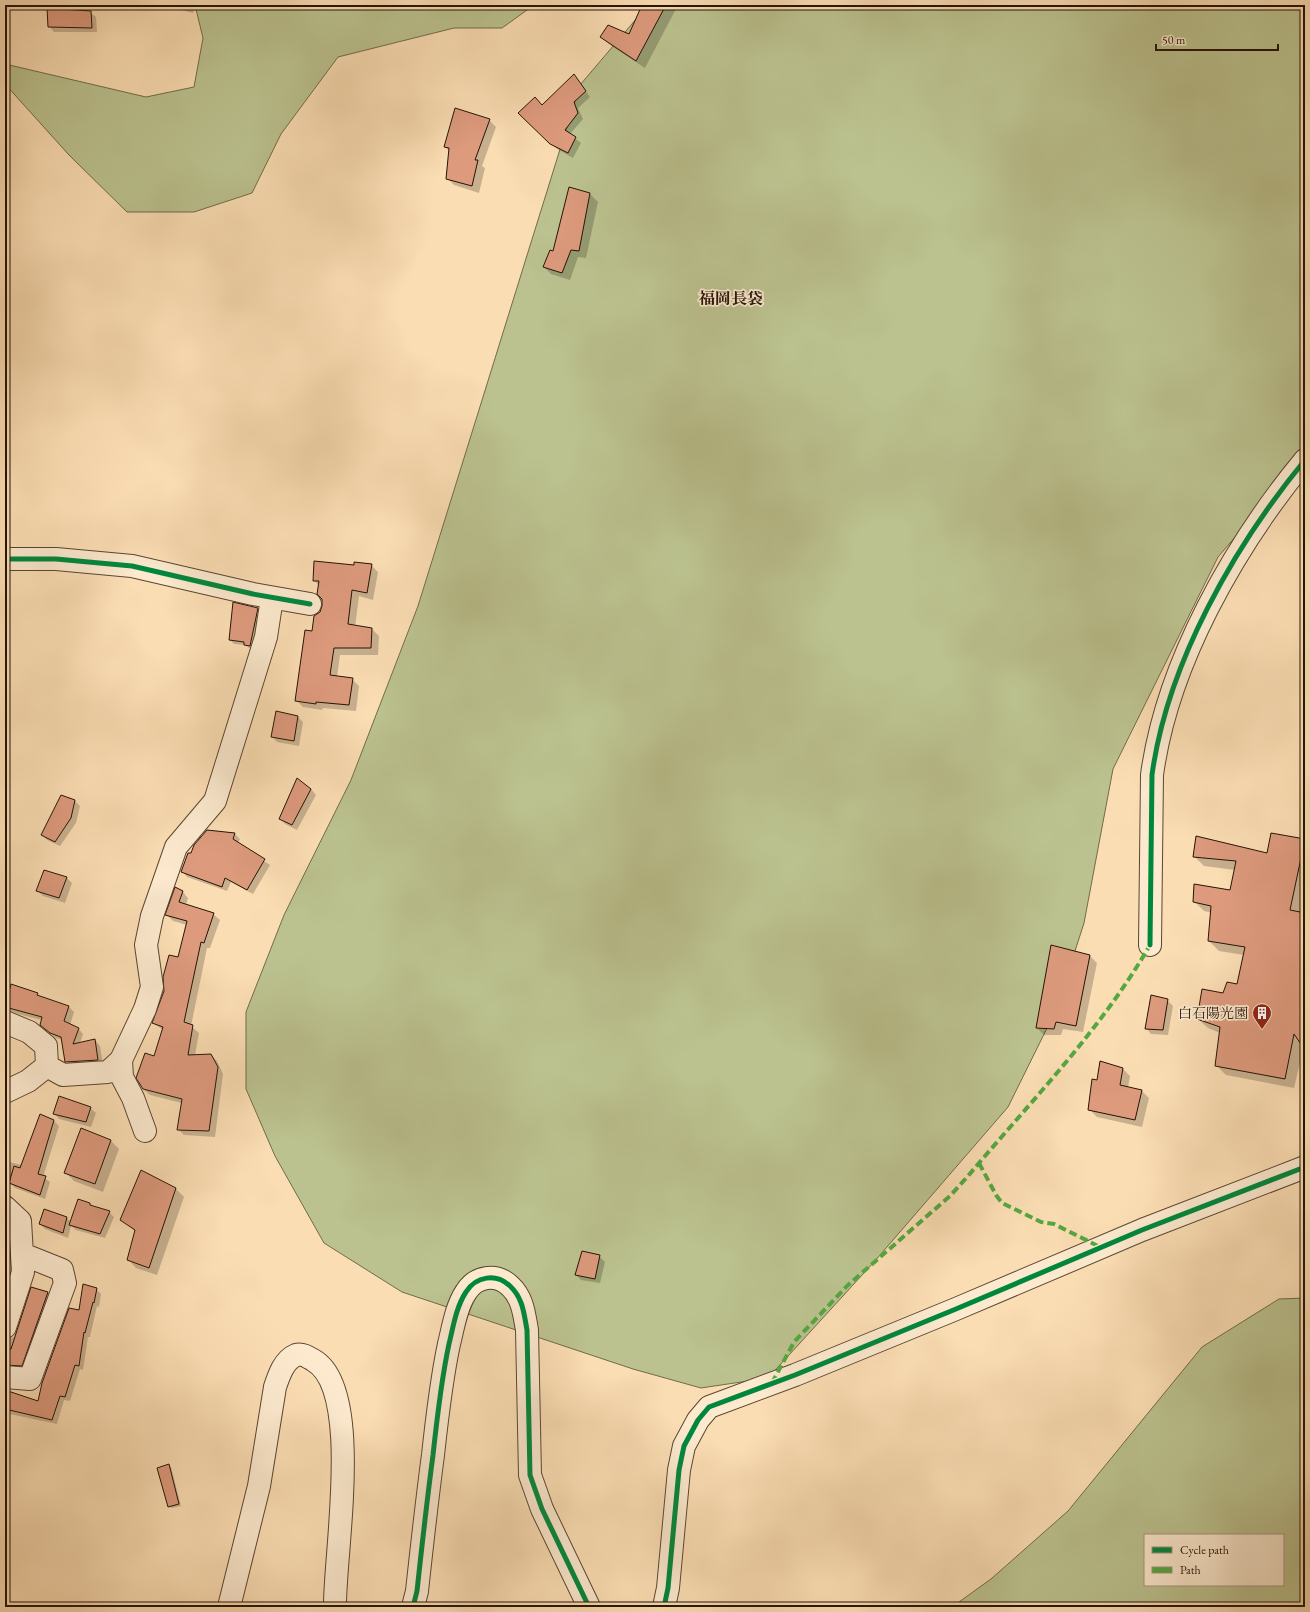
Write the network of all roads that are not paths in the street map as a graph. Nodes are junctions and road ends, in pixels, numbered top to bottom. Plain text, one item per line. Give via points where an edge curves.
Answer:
1 (1305, 460) edge
2 (5, 559) edge
3 (272, 598) junction
4 (310, 604) dead end
5 (1150, 945) dead end
6 (5, 1022) edge
7 (121, 1060) junction
8 (47, 1066) junction
9 (5, 1092) edge
10 (145, 1131) dead end
11 (1305, 1167) edge
12 (5, 1207) edge
13 (22, 1254) junction
14 (5, 1328) edge
15 (5, 1377) edge
16 (229, 1607) edge
17 (335, 1607) edge
18 (413, 1607) edge
19 (589, 1607) edge
20 (664, 1607) edge

1 - 5 street via 1256,528 1219,586 1170,696 1152,775
2 - 3 street via 132,566
3 - 4 street
3 - 7 street via 266,637 215,800 176,847 152,916 146,945 152,987 145,1009
6 - 8 street via 29,1032 46,1046
7 - 8 street via 108,1072 63,1075
7 - 10 street via 122,1077
8 - 9 street via 28,1081
11 - 20 street via 1142,1230 795,1375 710,1406 698,1420 684,1446 679,1470
12 - 13 street via 20,1221
13 - 14 street via 23,1272
13 - 15 street via 62,1270 65,1283 30,1379
16 - 17 street via 258,1486 275,1387 288,1360 298,1355 316,1361 325,1372 334,1389 342,1428 342,1483 334,1583
18 - 19 street via 446,1359 455,1320 466,1292 474,1283 484,1278 495,1278 506,1283 520,1299 524,1309 527,1330 530,1475 542,1509

